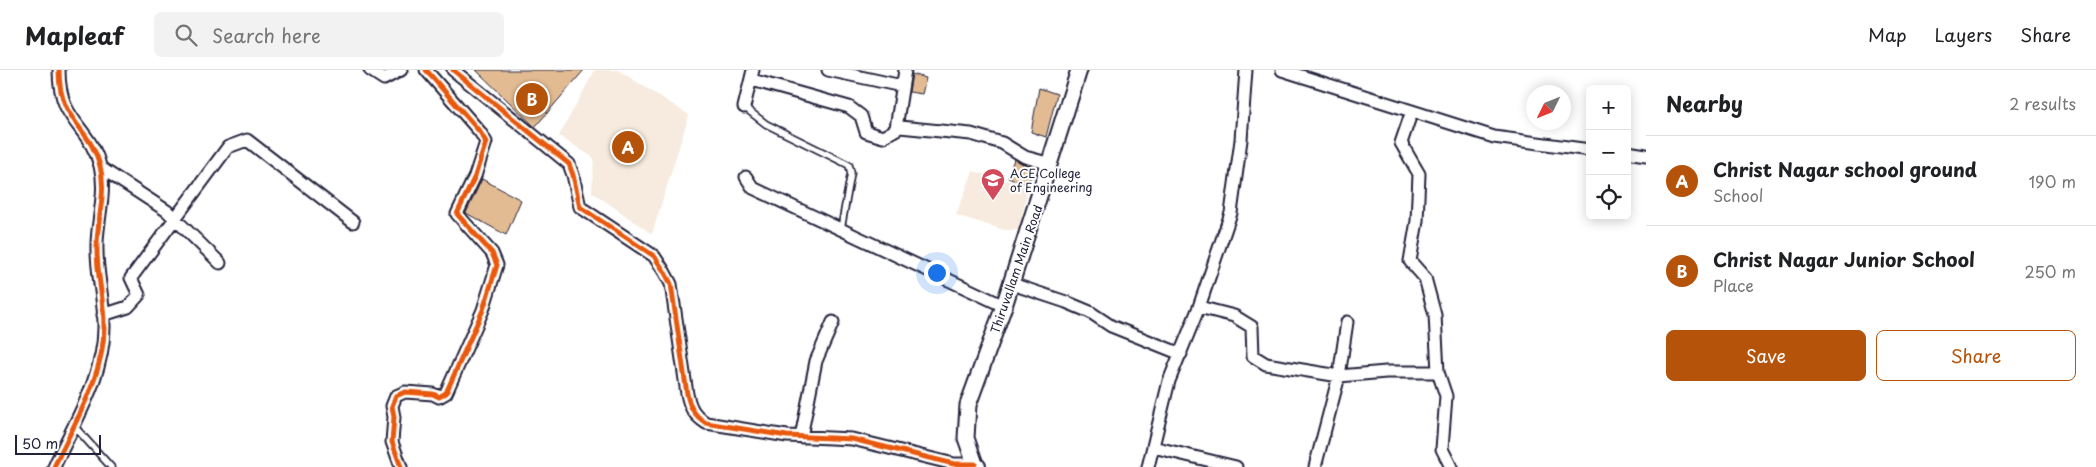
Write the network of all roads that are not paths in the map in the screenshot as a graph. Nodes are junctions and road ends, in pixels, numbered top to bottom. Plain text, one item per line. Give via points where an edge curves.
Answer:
1 (59, 70) edge
2 (370, 70) edge
3 (402, 70) edge
4 (426, 70) edge
5 (453, 70) edge
6 (828, 70) edge
7 (905, 70) edge
8 (1079, 70) edge
9 (1246, 70) edge
10 (1282, 70) edge
11 (752, 75) edge
12 (902, 86) junction
13 (744, 107) joint
14 (1412, 111) junction
15 (896, 128) junction
16 (1586, 149) edge
17 (1631, 152) edge
18 (1646, 154) edge
19 (1051, 164) junction
20 (101, 168) junction
21 (746, 177) dead end
22 (174, 218) junction
23 (353, 222) dead end
24 (841, 229) junction
25 (220, 263) dead end
26 (1012, 284) junction
27 (1004, 306) junction
28 (1199, 307) junction
29 (103, 315) junction
30 (833, 322) dead end
31 (1347, 322) dead end
32 (1181, 354) junction
33 (1438, 372) junction
34 (1339, 376) junction
35 (73, 425) junction
36 (801, 437) junction
37 (1153, 447) junction
38 (939, 464) edge
39 (977, 466) edge
40 (54, 467) edge
41 (112, 467) edge
42 (401, 467) edge
43 (1148, 467) edge
44 (1236, 467) edge
45 (1315, 467) edge
46 (1451, 467) edge

1 - 20 street via 64,100 93,145
2 - 3 street via 384,78
4 - 42 street via 486,142 457,214 492,253 496,265 483,310 446,393 439,397 405,392 396,396 392,406 392,442
5 - 36 street via 568,164 580,207 654,256 670,284 687,394 697,417 706,423
6 - 12 street
7 - 12 street
8 - 19 main road, Thiruvallam Main Road
9 - 28 street via 1231,213
10 - 14 street
11 - 13 street
11 - 15 street via 849,107 861,116 866,132 880,137
12 - 15 street
13 - 24 lane via 766,124 849,165 851,173
14 - 16 street via 1494,137
14 - 33 street via 1402,143 1419,174 1417,220 1410,261 1425,278 1435,315
15 - 19 street via 987,137 1010,146 1025,157
17 - 18 street
19 - 26 main road, Thiruvallam Main Road
20 - 22 street
20 - 29 street via 96,262
21 - 24 street via 753,188
22 - 23 street via 228,147 247,140
22 - 25 street
22 - 29 street via 131,278 139,295 128,307
24 - 27 street
26 - 27 main road, Thiruvallam Main Road
26 - 32 street via 1066,302 1111,326
27 - 39 main road, Thiruvallam Main Road via 968,404 966,438
28 - 32 street
28 - 34 street via 1234,316 1252,327 1253,356 1266,364
29 - 35 street via 102,355
30 - 36 street via 816,361
31 - 34 street
32 - 37 street via 1169,381
33 - 34 street
33 - 46 street via 1446,396 1442,449
34 - 45 street
35 - 40 street
35 - 41 lane
36 - 38 street via 852,438
37 - 43 street
37 - 44 street
38 - 39 street

